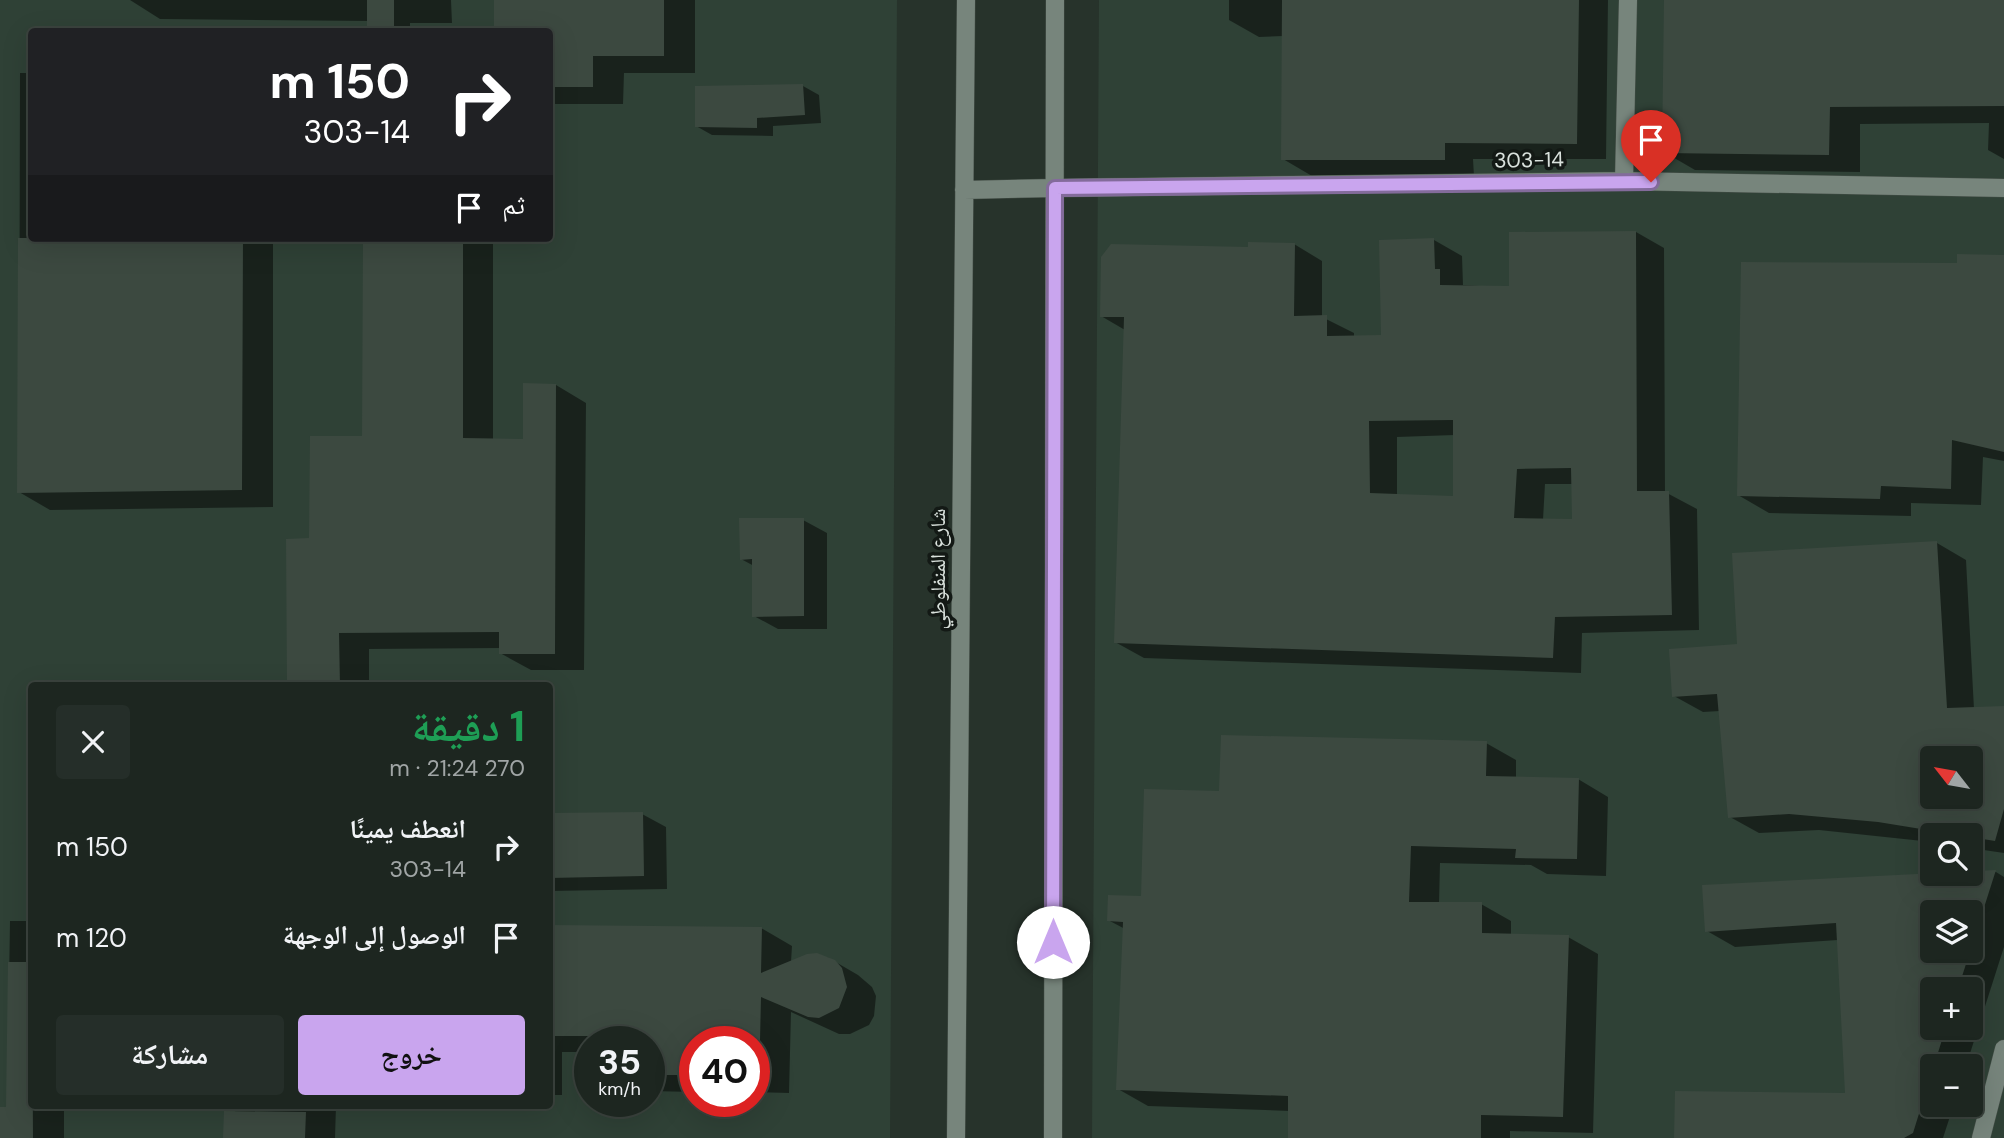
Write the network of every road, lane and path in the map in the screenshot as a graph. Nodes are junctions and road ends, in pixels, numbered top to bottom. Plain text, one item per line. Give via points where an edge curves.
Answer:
1 (966, 0) edge
2 (1055, 0) edge
3 (1628, 0) edge
4 (1624, 181) junction
5 (1055, 188) junction
6 (2004, 188) edge
7 (964, 190) junction
8 (2004, 1049) edge
9 (956, 1138) edge
10 (1053, 1138) edge
11 (1981, 1138) edge

1 - 7 street, شارع المنفلوطي
2 - 5 street
3 - 4 street
4 - 5 street, 303-14
4 - 6 street, 303-14
5 - 7 street, 303-14
5 - 10 street
7 - 9 street, شارع المنفلوطي
8 - 11 street

